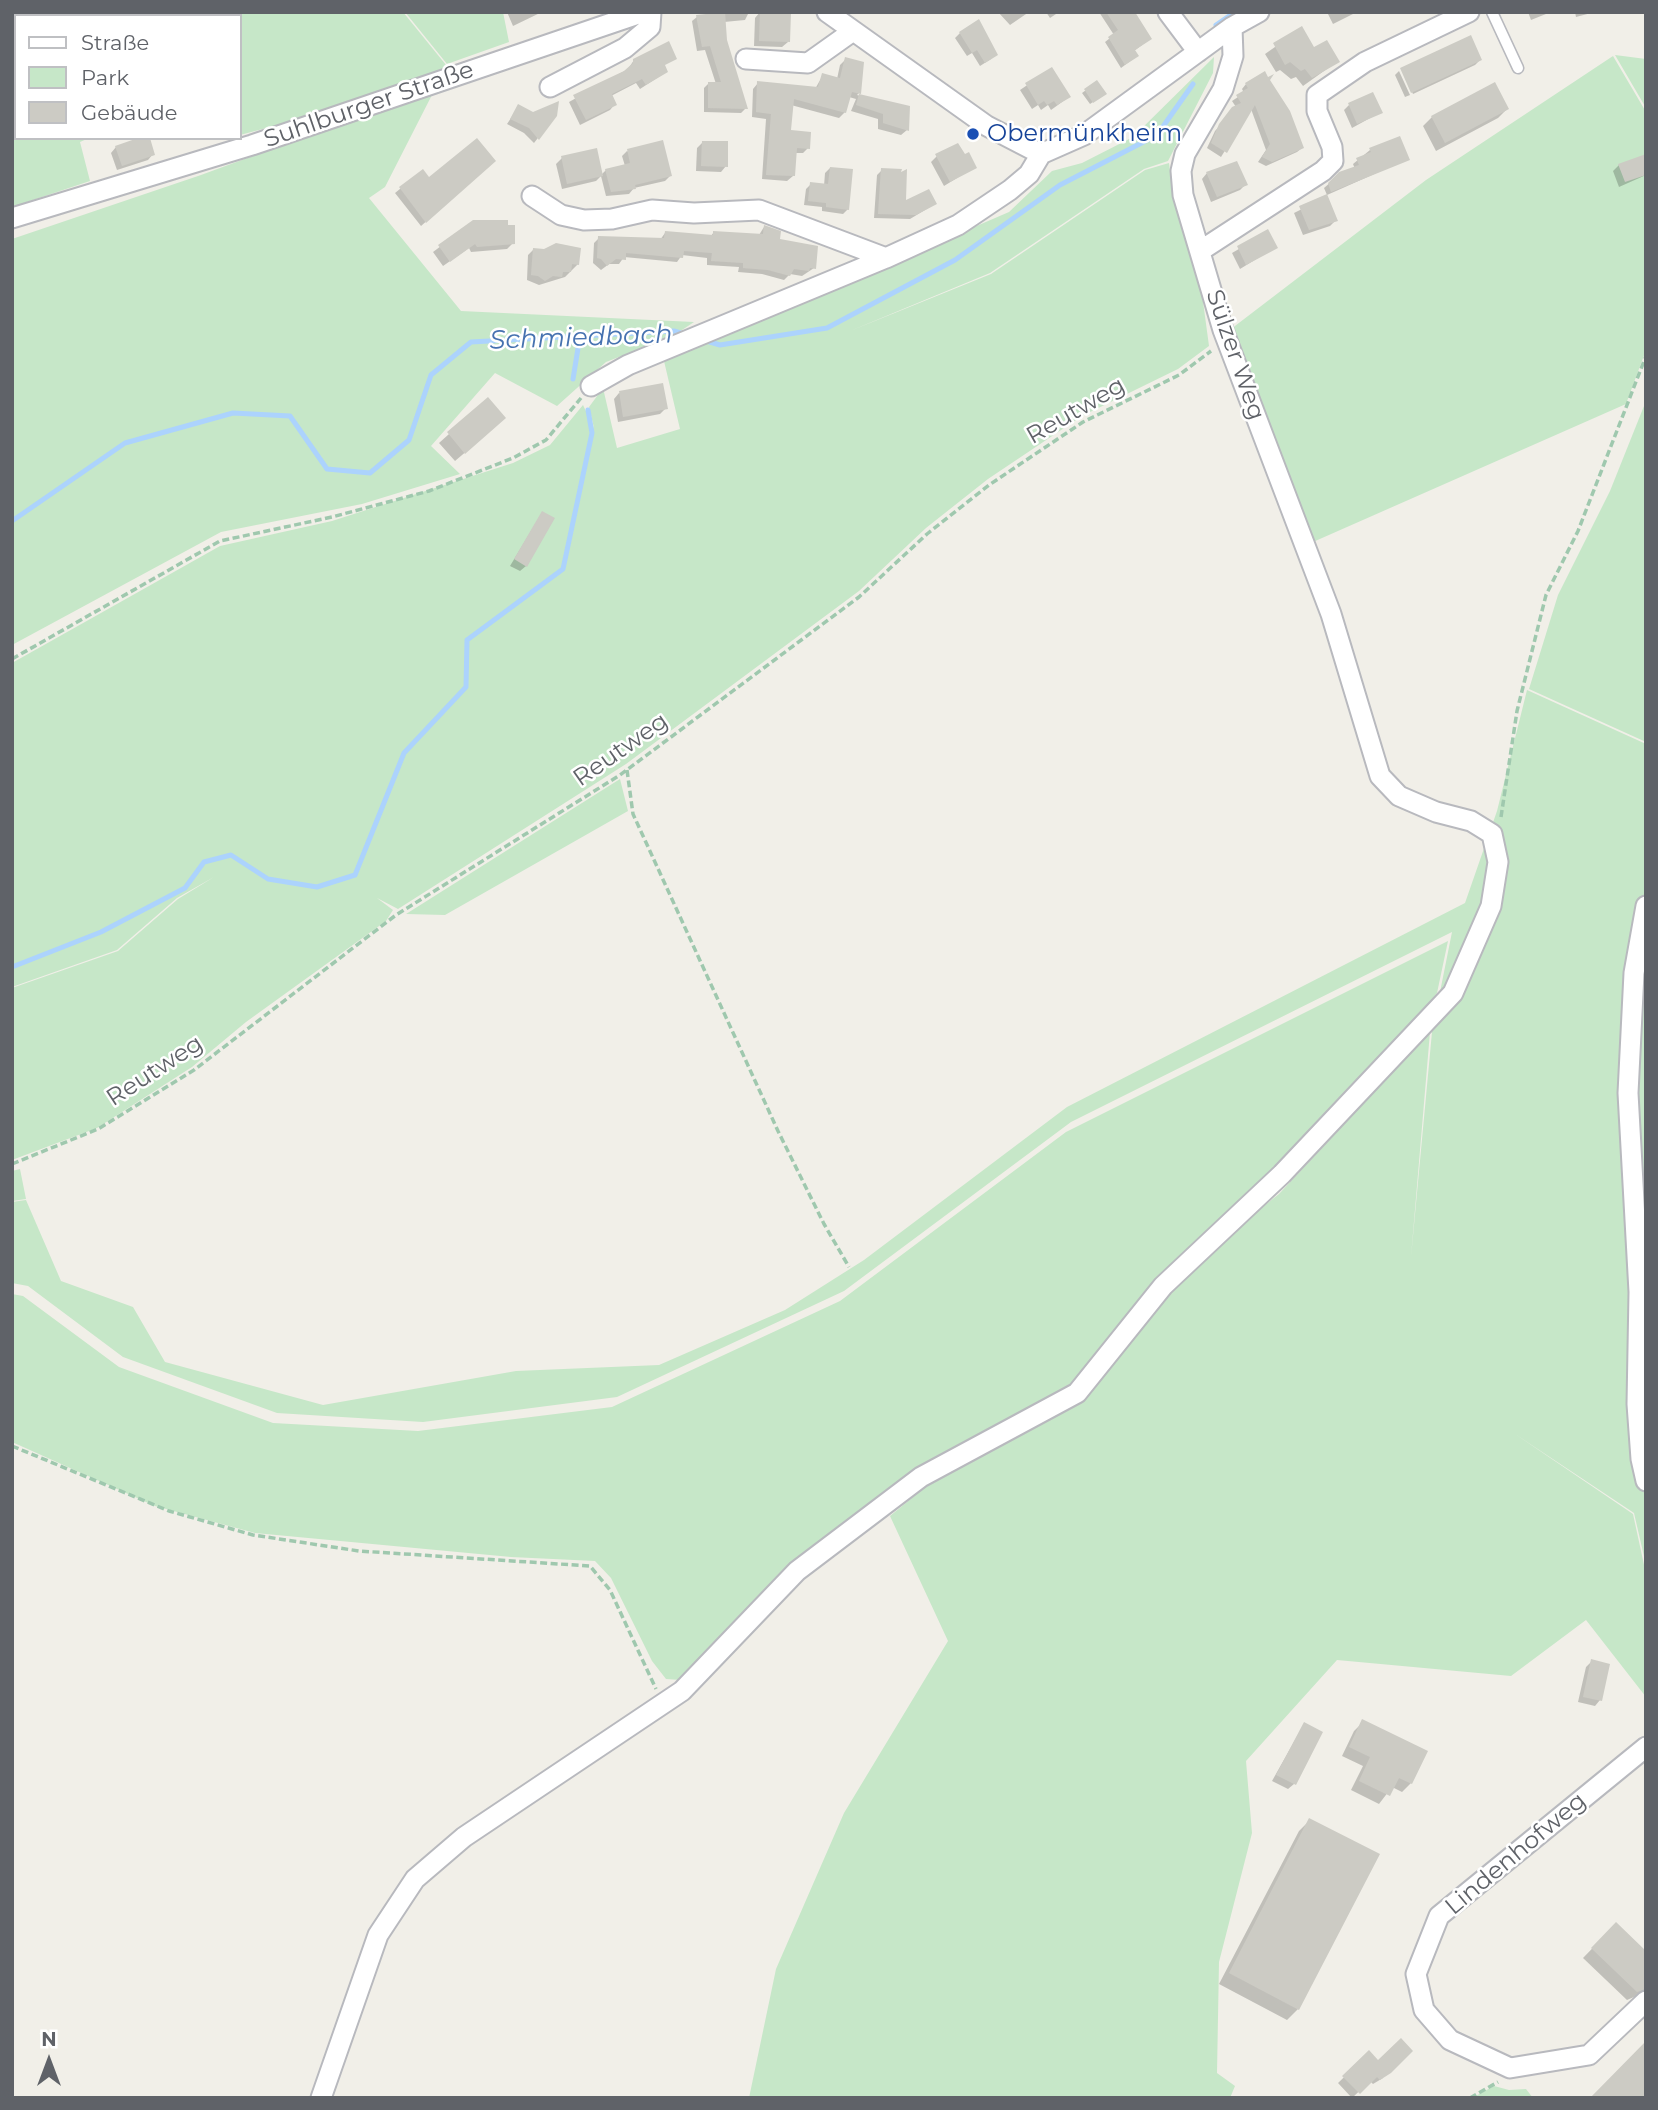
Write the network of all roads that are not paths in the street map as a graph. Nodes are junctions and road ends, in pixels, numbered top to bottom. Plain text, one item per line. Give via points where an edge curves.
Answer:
1 (644, 12) edge
2 (652, 12) edge
3 (827, 12) edge
4 (1168, 12) edge
5 (1259, 12) edge
6 (1469, 12) edge
7 (1492, 12) edge
8 (1232, 27) junction
9 (853, 31) junction
10 (1198, 52) junction
11 (746, 59) dead end
12 (1518, 68) dead end
13 (550, 87) dead end
14 (1041, 154) junction
15 (532, 196) dead end
16 (12, 218) edge
17 (1200, 251) junction
18 (886, 258) junction
19 (591, 386) road end
20 (1646, 906) edge
21 (1646, 1481) edge
22 (1646, 1747) edge
23 (1646, 2001) edge
24 (321, 2098) edge

1 - 16 street, Suhlburger Straße via 252,145
2 - 13 street via 650,27 625,48
3 - 9 street
4 - 10 street
5 - 8 street
6 - 17 street via 1365,62 1317,95 1317,111 1333,160 1324,171
7 - 12 lane
8 - 10 street
8 - 17 street, Sülzer Weg via 1233,56 1223,89 1185,155 1181,171 1183,195
9 - 11 street via 808,63
9 - 14 street via 987,126
10 - 14 street via 1084,135
14 - 18 street via 1029,174 958,225
15 - 18 street via 561,215 584,220 652,210 760,211
17 - 24 street, Sülzer Weg via 1223,330 1331,614 1380,776 1399,796 1471,821 1492,834 1499,862 1492,906 1453,993 1282,1174 1163,1286 1077,1393 921,1477 797,1571 682,1691 464,1837 415,1879 378,1935
18 - 19 street via 628,365
20 - 21 street via 1634,973 1628,1093 1639,1292 1637,1404
22 - 23 street, Lindenhofweg via 1439,1916 1416,1974 1424,2010 1450,2040 1510,2068 1589,2055

